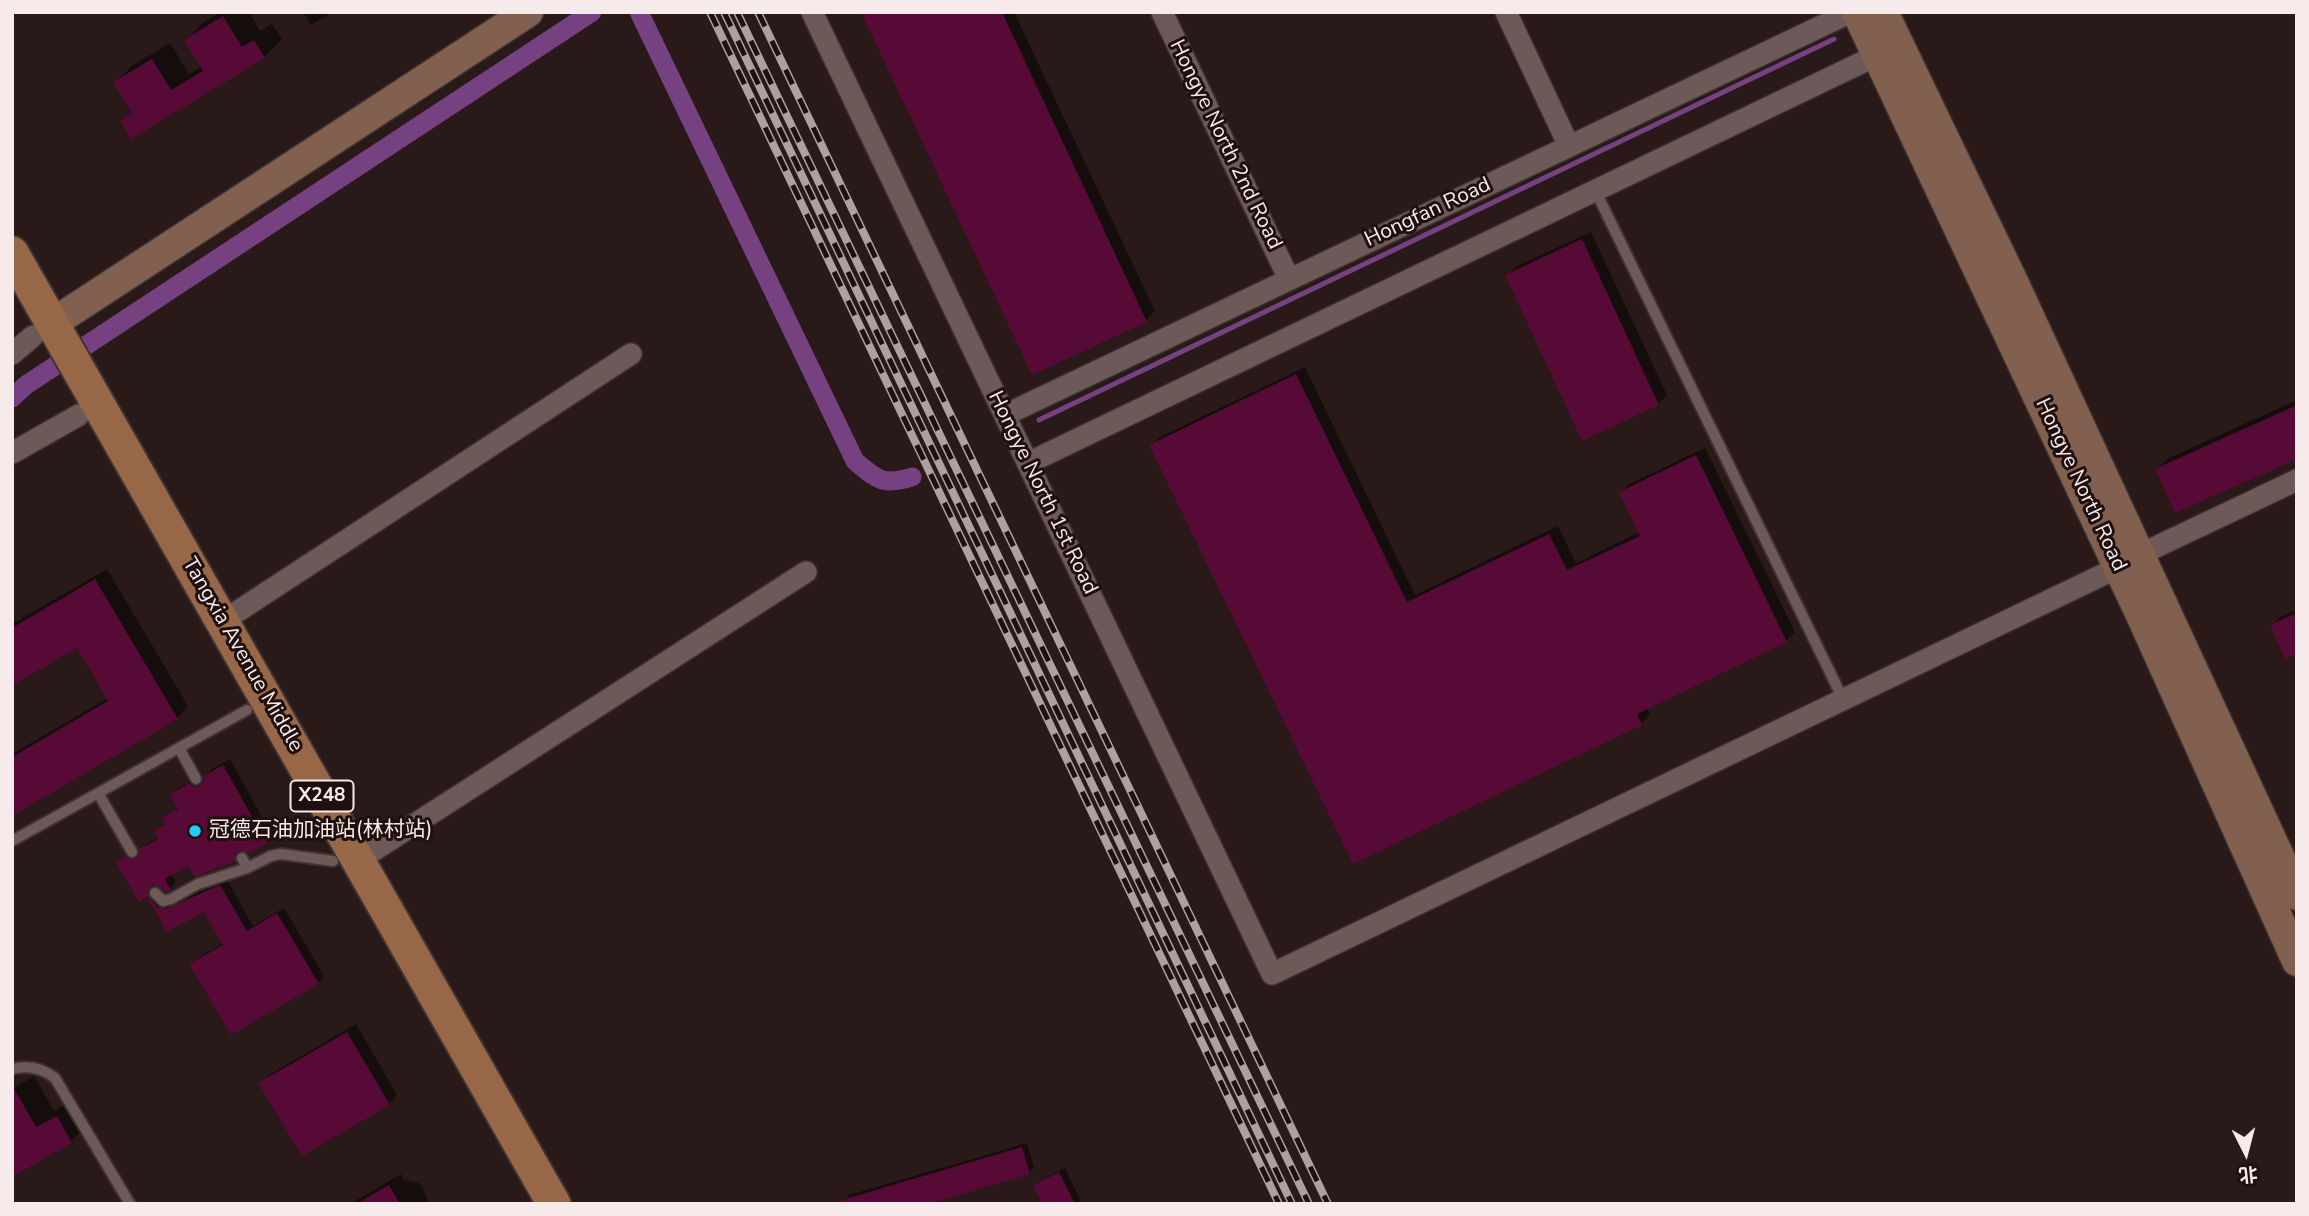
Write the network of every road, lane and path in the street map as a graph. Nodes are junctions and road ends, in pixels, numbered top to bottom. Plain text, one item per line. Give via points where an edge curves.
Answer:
1 (528, 12) edge
2 (812, 12) edge
3 (1162, 12) edge
4 (1506, 12) edge
5 (1851, 12) edge
6 (1857, 12) edge
7 (1882, 12) edge
8 (1888, 50) junction
9 (1569, 146) junction
10 (1595, 190) junction
11 (12, 253) edge
12 (1289, 279) junction
13 (12, 299) edge
14 (40, 340) edge
15 (631, 354) dead end
16 (80, 401) junction
17 (1004, 415) junction
18 (12, 453) edge
19 (1028, 463) junction
20 (2297, 480) edge
21 (2129, 561) junction
22 (806, 572) dead end
23 (223, 621) junction
24 (1843, 699) junction
25 (247, 710) junction
26 (178, 748) junction
27 (196, 779) dead end
28 (98, 793) junction
29 (12, 841) edge
30 (132, 852) dead end
31 (346, 860) junction
32 (155, 893) dead end
33 (2297, 895) edge
34 (2297, 961) edge
35 (12, 1069) edge
36 (130, 1204) edge
37 (528, 1204) edge
38 (554, 1204) edge

1 - 14 main road
2 - 17 street, Hongye North 1st Road
3 - 12 street, Hongye North 2nd Road
4 - 9 street
5 - 9 street, Hongfan Road
6 - 8 main road, Hongye North Road
7 - 8 main road, Hongye North Road
8 - 10 street
8 - 21 main road, Hongye North Road via 2014,284
9 - 12 street, Hongfan Road
10 - 19 street
10 - 24 lane
11 - 14 main road, Tangxia Avenue Middle / X248
12 - 17 street, Hongfan Road
13 - 14 main road, Tangxia Avenue Middle / X248
14 - 16 main road, Tangxia Avenue Middle / X248
15 - 23 street
16 - 18 street
16 - 23 main road, Tangxia Avenue Middle / X248
16 - 25 main road, Tangxia Avenue Middle / X248
17 - 19 street, Hongye North 1st Road
19 - 24 street, Hongye North 1st Road via 1272,974
20 - 21 street
21 - 24 street
21 - 33 main road, Hongye North Road
21 - 34 main road, Hongye North Road
22 - 31 street
23 - 31 main road, Tangxia Avenue Middle / X248
25 - 26 lane
25 - 31 main road, Tangxia Avenue Middle / X248
26 - 27 lane
26 - 28 lane
28 - 29 lane
28 - 30 lane
31 - 32 lane via 281,854 244,863 167,900
31 - 37 main road, Tangxia Avenue Middle / X248
31 - 38 main road, Tangxia Avenue Middle / X248
35 - 36 lane via 29,1067 55,1078

